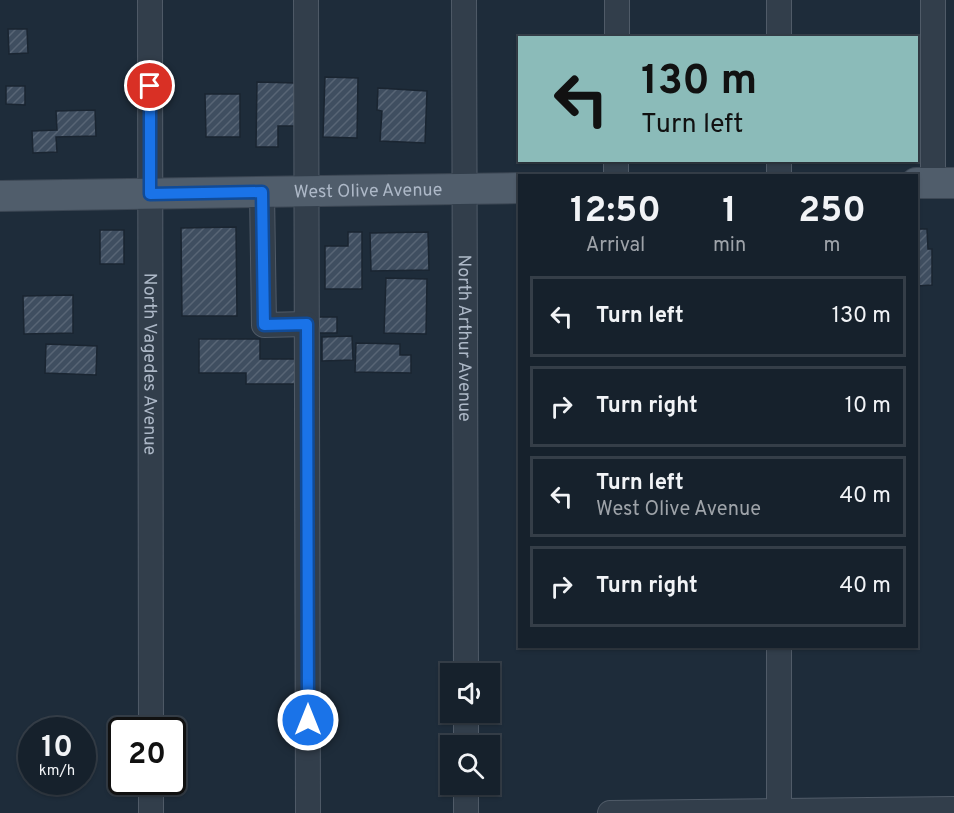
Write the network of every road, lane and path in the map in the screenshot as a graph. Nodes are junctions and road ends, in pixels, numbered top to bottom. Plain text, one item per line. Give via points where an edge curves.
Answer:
1 (150, 0) edge
2 (306, 0) edge
3 (464, 0) edge
4 (617, 0) edge
5 (779, 0) edge
6 (933, 0) edge
7 (617, 36) edge
8 (779, 36) edge
9 (935, 183) edge
10 (518, 188) edge
11 (465, 189) junction
12 (306, 191) junction
13 (262, 192) junction
14 (150, 194) junction
15 (0, 196) edge
16 (307, 324) junction
17 (779, 648) edge
18 (466, 663) edge
19 (151, 717) edge
20 (151, 795) edge
21 (466, 795) edge
22 (945, 810) edge
23 (779, 812) edge
24 (151, 813) edge
25 (308, 813) edge
26 (466, 813) edge
27 (610, 813) edge
28 (622, 813) edge

1 - 14 street, North Vagedes Avenue
2 - 12 street
3 - 11 street, North Arthur Avenue
4 - 7 street
5 - 8 street
6 - 9 street
10 - 11 main road, West Olive Avenue
11 - 12 main road, West Olive Avenue
11 - 18 street, North Arthur Avenue
12 - 13 main road, West Olive Avenue
12 - 16 street
13 - 14 main road, West Olive Avenue
13 - 16 street via 264,325
14 - 15 main road, West Olive Avenue
14 - 19 street, North Vagedes Avenue
16 - 25 street
17 - 23 street
20 - 24 street
21 - 26 street
22 - 23 street
23 - 28 street
27 - 28 street

